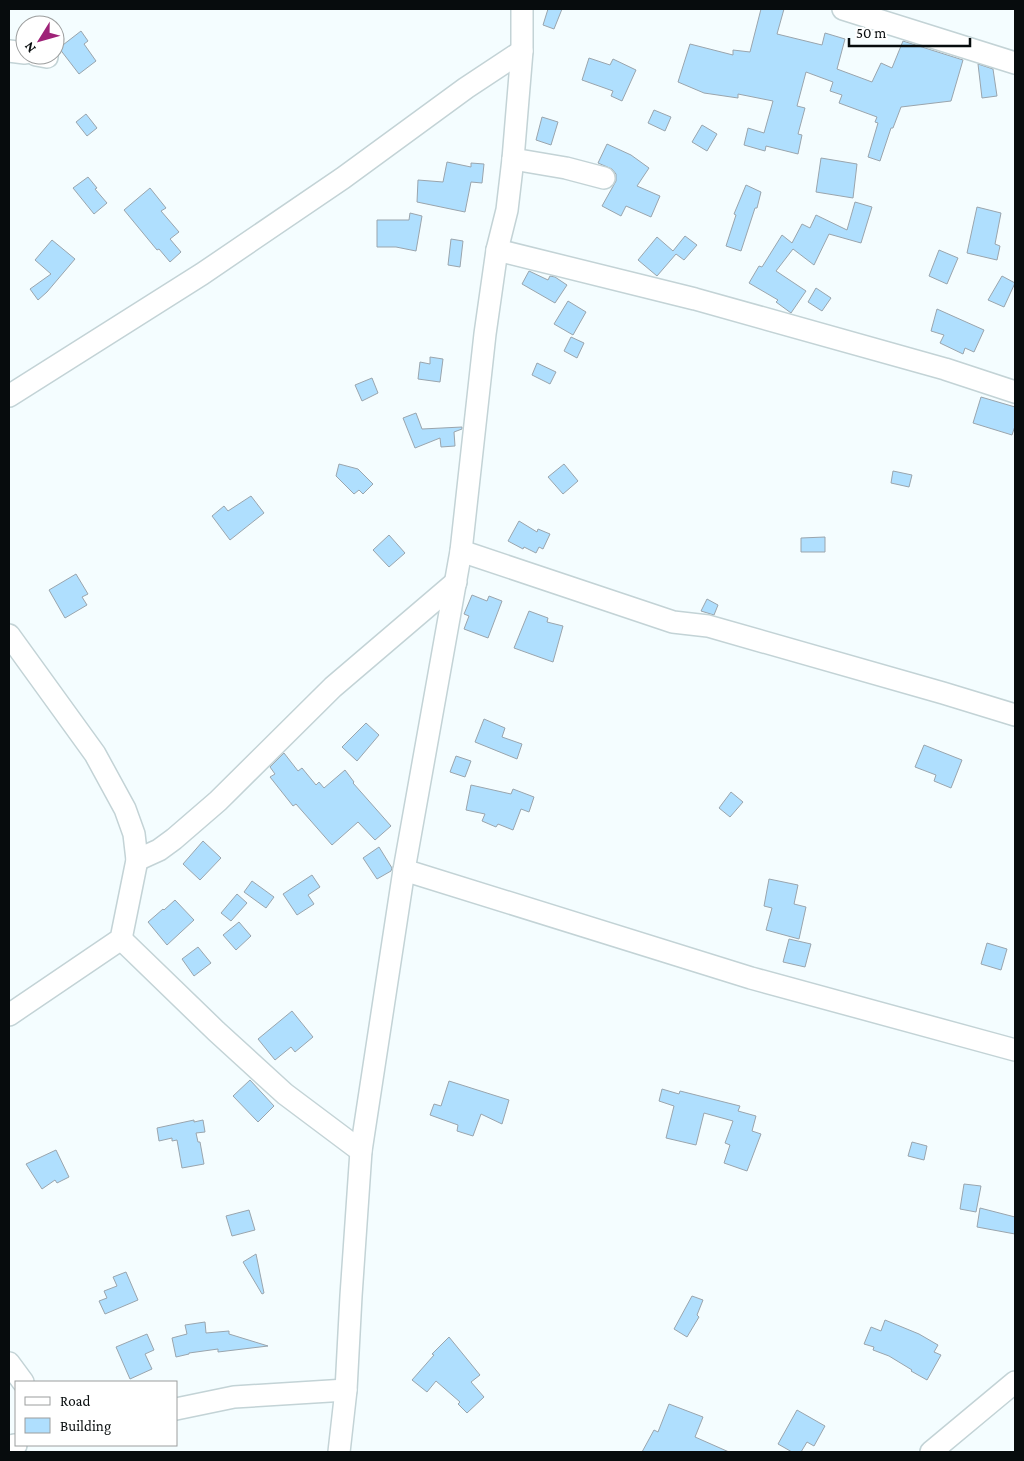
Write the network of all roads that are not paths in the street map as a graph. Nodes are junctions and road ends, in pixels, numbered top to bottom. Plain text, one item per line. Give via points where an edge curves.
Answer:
1 (522, 9) edge
2 (843, 9) edge
3 (522, 51) junction
4 (1015, 63) edge
5 (513, 159) junction
6 (604, 178) dead end
7 (497, 250) junction
8 (1015, 392) edge
9 (9, 396) edge
10 (461, 551) junction
11 (456, 582) junction
12 (9, 635) edge
13 (1015, 715) edge
14 (137, 860) junction
15 (404, 870) junction
16 (121, 939) junction
17 (9, 1015) edge
18 (1015, 1050) edge
19 (361, 1151) junction
20 (9, 1363) edge
21 (22, 1381) edge
22 (1015, 1382) edge
23 (346, 1390) junction
24 (178, 1410) edge
25 (338, 1452) edge
26 (931, 1452) edge

1 - 3 street
2 - 4 street
3 - 5 street
3 - 9 street via 210,268
5 - 6 street
5 - 7 street via 507,210
7 - 8 street via 695,299 945,369
7 - 10 street
10 - 11 street
10 - 13 street via 673,622 708,626
11 - 14 street via 333,687 189,827 159,850
11 - 15 street
12 - 14 street via 95,754 125,808 134,834
14 - 16 street
15 - 18 street via 751,978
15 - 19 street
16 - 17 street
16 - 19 street via 285,1094
19 - 23 street
20 - 21 street
22 - 26 street
23 - 24 street via 234,1398
23 - 25 street

